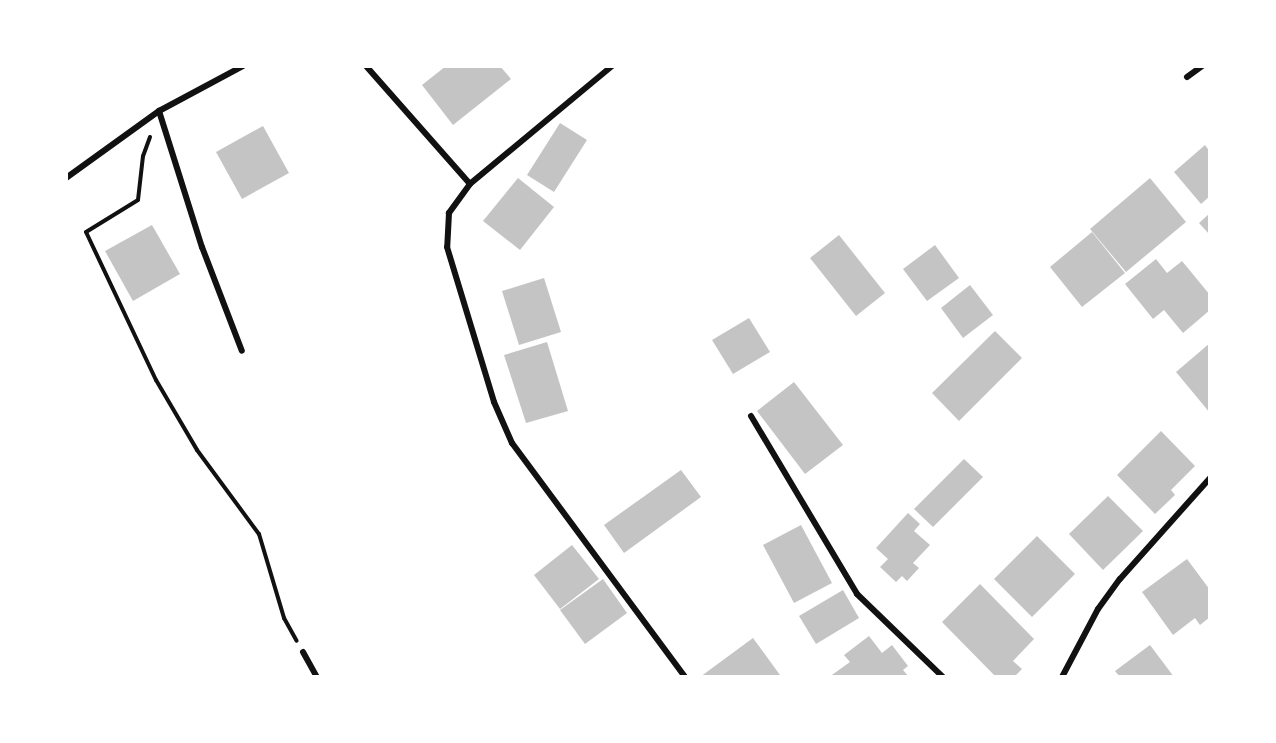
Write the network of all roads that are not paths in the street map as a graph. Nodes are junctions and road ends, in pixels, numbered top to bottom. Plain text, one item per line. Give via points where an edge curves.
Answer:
1 (243, 66) edge
2 (366, 66) edge
3 (612, 66) edge
4 (1202, 66) edge
5 (1187, 77) dead end
6 (159, 111) junction
7 (66, 178) edge
8 (470, 184) junction
9 (242, 351) dead end
10 (751, 416) dead end
11 (1210, 478) edge
12 (303, 652) road end
13 (317, 677) edge
14 (685, 677) edge
15 (943, 677) edge
16 (1062, 677) edge

1 - 6 street
2 - 8 street
3 - 8 street
4 - 5 street
6 - 7 street
6 - 9 street via 202,247
8 - 14 street via 450,213 447,247 502,423 512,443
10 - 15 street via 857,594
11 - 16 street via 1120,579 1098,609
12 - 13 street

